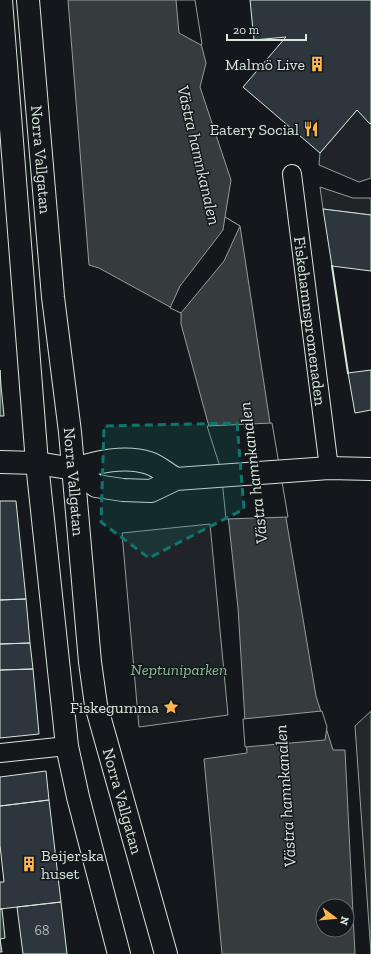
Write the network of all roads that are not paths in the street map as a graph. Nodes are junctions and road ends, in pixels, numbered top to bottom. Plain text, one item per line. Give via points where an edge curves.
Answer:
1 (28, 0) edge
2 (1, 10) edge
3 (292, 174) dead end
4 (0, 462) edge
5 (37, 463) junction
6 (329, 468) junction
7 (74, 469) junction
8 (371, 469) edge
9 (176, 479) junction
10 (67, 746) junction
11 (0, 754) edge
12 (118, 954) edge
13 (166, 954) edge

1 - 7 main road, Norra Vallgatan via 53,297
2 - 5 main road, Norra Vallgatan
3 - 6 street, Fiskehamnspromenaden
4 - 5 main road
5 - 7 main road
5 - 10 main road, Norra Vallgatan
6 - 8 main road
6 - 9 main road
7 - 9 main road via 98,462 126,460 148,463
7 - 9 main road via 96,486 123,490 151,491
7 - 13 main road, Norra Vallgatan via 96,705
10 - 11 street
10 - 12 main road, Norra Vallgatan

